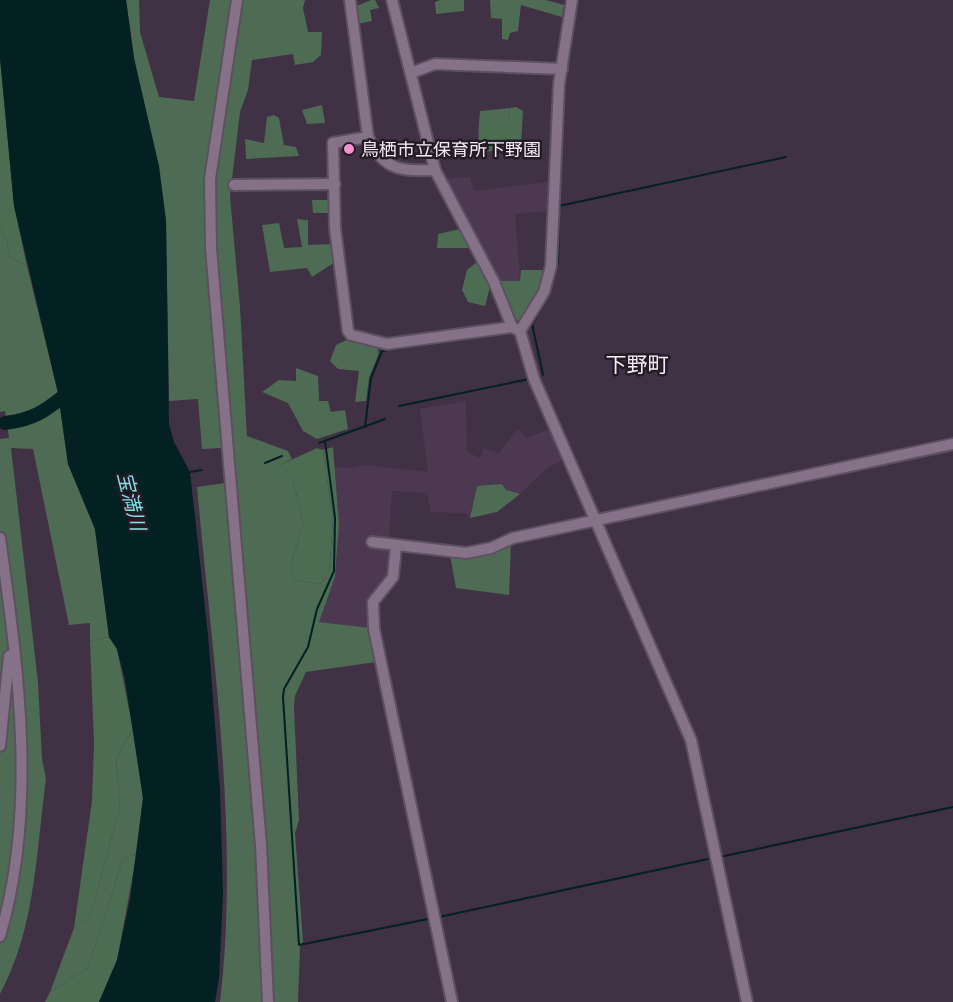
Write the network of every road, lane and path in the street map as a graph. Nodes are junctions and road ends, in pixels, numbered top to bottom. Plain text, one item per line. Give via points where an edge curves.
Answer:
1 (237, 0) edge
2 (350, 0) edge
3 (392, 0) edge
4 (572, 0) edge
5 (562, 69) junction
6 (411, 73) junction
7 (368, 137) junction
8 (435, 170) junction
9 (335, 184) junction
10 (234, 185) dead end
11 (516, 329) junction
12 (953, 444) edge
13 (596, 520) junction
14 (0, 538) edge
15 (372, 542) dead end
16 (396, 546) junction
17 (14, 642) junction
18 (0, 746) edge
19 (0, 936) edge
20 (268, 1002) edge
21 (452, 1002) edge
22 (747, 1002) edge

1 - 20 street via 210,179 212,248 261,845
2 - 7 street
3 - 6 street
4 - 5 street
5 - 6 street via 435,64
5 - 11 street via 551,266 544,292
6 - 8 street
7 - 8 street via 384,161 402,171
7 - 9 street via 334,140
8 - 11 street
9 - 10 street
9 - 11 street via 335,228 351,335 387,344
11 - 13 street
12 - 13 street
13 - 16 street via 513,538 466,554
13 - 22 street via 691,740
14 - 17 street
15 - 16 street
16 - 21 street via 393,577 373,602 374,629
17 - 18 street via 9,649
17 - 19 street via 20,746 19,836

